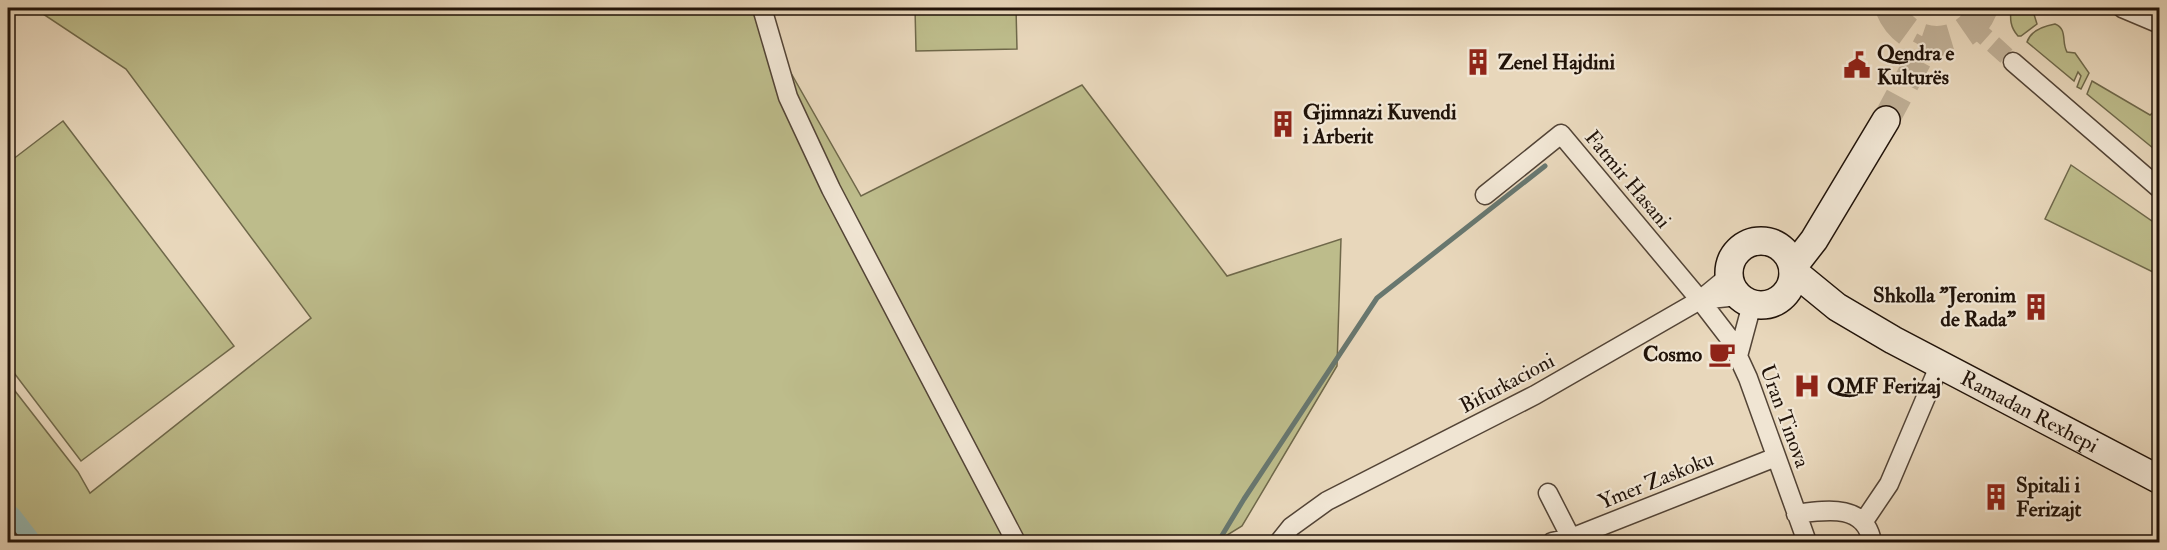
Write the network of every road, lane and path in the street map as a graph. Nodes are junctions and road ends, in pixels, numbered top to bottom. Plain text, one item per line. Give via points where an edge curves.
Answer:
1 (762, 8) edge
2 (2122, 8) edge
3 (2160, 24) edge
4 (2013, 62) tunnel mouth
5 (1886, 120) tunnel mouth
6 (2160, 189) edge
7 (1485, 195) dead end
8 (1788, 261) junction
9 (1740, 292) junction
10 (1783, 296) junction
11 (1700, 300) junction
12 (1837, 307) junction
13 (1738, 356) junction
14 (1940, 364) junction
15 (1776, 457) junction
16 (2160, 480) edge
17 (1548, 493) dead end
18 (1796, 514) junction
19 (1864, 521) junction
20 (1571, 538) junction
21 (8, 539) edge
22 (10, 543) edge
23 (1016, 543) edge
24 (1280, 543) edge
25 (1552, 543) edge
26 (1807, 543) edge
27 (1872, 543) edge

1 - 23 street via 788,97 826,178
2 - 3 street
4 - 6 street
5 - 8 street via 1824,220
7 - 11 street, Fatmir Hasani via 1561,134
8 - 9 street via 1765,240 1744,245 1733,255 1728,269
8 - 10 street via 1791,285
8 - 12 street, Ramadan Rexhepi
9 - 10 street, Ramadan Rexhepi via 1772,303
9 - 11 street, Bifurkacioni
9 - 13 street, Uran Tinova
10 - 12 street, Ramadan Rexhepi
11 - 13 street
11 - 24 street, Bifurkacioni via 1534,395 1327,501 1292,526
12 - 14 street, Ramadan Rexhepi
13 - 15 street, Uran Tinova
14 - 16 street, Ramadan Rexhepi
14 - 19 street via 1889,484
15 - 18 street, Uran Tinova
15 - 20 street, Ymer Zaskoku
17 - 20 street
18 - 19 street via 1823,510
18 - 26 street, Uran Tinova
19 - 27 street
20 - 25 street, Ymer Zaskoku
21 - 22 street

